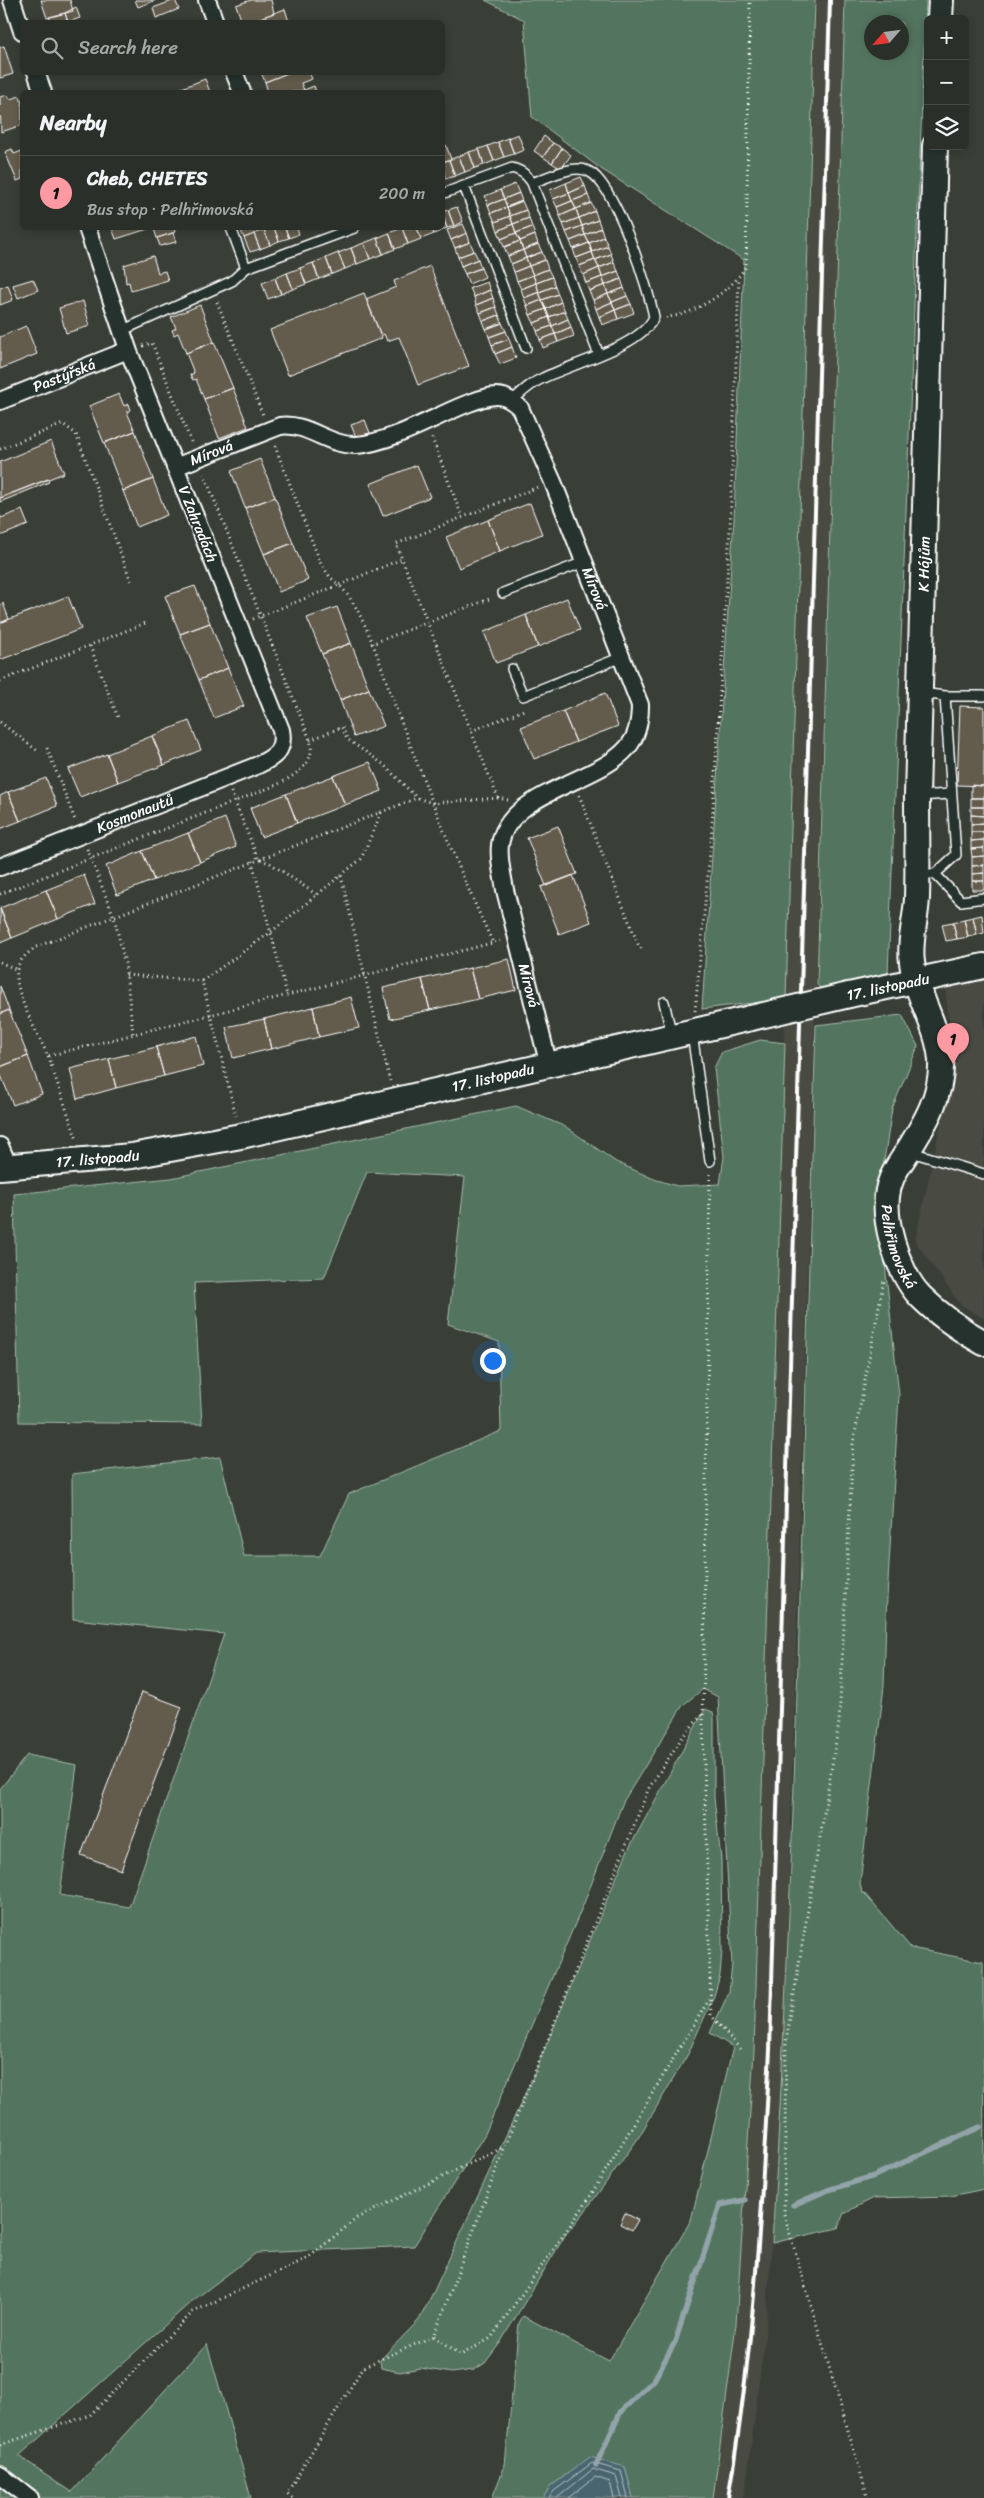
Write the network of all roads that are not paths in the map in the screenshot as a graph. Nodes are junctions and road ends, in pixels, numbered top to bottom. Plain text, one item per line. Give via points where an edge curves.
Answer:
1 (12, 0) edge
2 (207, 0) edge
3 (941, 0) edge
4 (940, 15) edge
5 (214, 20) edge
6 (20, 25) edge
7 (37, 75) edge
8 (235, 75) edge
9 (42, 90) edge
10 (241, 90) edge
11 (936, 150) edge
12 (532, 183) junction
13 (464, 186) junction
14 (445, 193) edge
15 (89, 230) edge
16 (232, 230) edge
17 (349, 230) edge
18 (246, 268) junction
19 (122, 330) junction
20 (526, 348) dead end
21 (128, 351) junction
22 (599, 356) junction
23 (512, 400) junction
24 (0, 401) edge
25 (175, 467) junction
26 (584, 562) junction
27 (504, 593) road end
28 (622, 657) junction
29 (512, 669) dead end
30 (921, 693) junction
31 (945, 696) junction
32 (984, 696) edge
33 (270, 760) joint
34 (950, 794) junction
35 (917, 796) junction
36 (0, 867) edge
37 (926, 874) junction
38 (984, 898) edge
39 (984, 966) edge
40 (916, 982) junction
41 (664, 1002) dead end
42 (682, 1035) junction
43 (549, 1066) junction
44 (0, 1146) edge
45 (908, 1151) junction
46 (710, 1161) road end
47 (4, 1167) edge
48 (984, 1174) edge
49 (984, 1343) edge
50 (0, 2475) edge
51 (30, 2498) edge

1 - 6 street
2 - 5 street
3 - 4 street
7 - 9 street
8 - 10 street
11 - 30 street, K Hájům
12 - 13 lane via 520,170 512,168
12 - 22 lane
12 - 22 lane via 574,170 588,171 603,184 636,255 654,317 643,333
13 - 14 lane
13 - 20 lane
15 - 19 street, V Zahradách
16 - 18 lane
17 - 18 lane
18 - 19 lane via 232,281
19 - 21 street, V Zahradách
21 - 24 street, Pastýřská
21 - 25 street, V Zahradách
22 - 23 lane via 542,378
23 - 25 street, Mírová via 499,396 488,398 379,441 354,445 294,426 280,426
23 - 26 street, Mírová via 527,422
25 - 33 street, V Zahradách via 281,730 284,741
26 - 27 lane
26 - 28 street, Mírová
28 - 29 lane via 522,696
28 - 43 street, Mírová via 640,705 640,720 629,747 531,803 512,819 500,844 505,890
30 - 31 lane
30 - 35 street, K Hájům
31 - 32 lane
31 - 34 lane
33 - 36 street, Kosmonautů
34 - 35 lane
34 - 37 lane via 956,855
35 - 37 street, K Hájům
37 - 38 lane via 962,901
37 - 40 street, K Hájům via 911,960
39 - 40 street, 17. listopadu
40 - 42 street, 17. listopadu, bridge
40 - 45 street, Pelhřimovská via 935,1032 941,1059 940,1079 931,1111
41 - 42 lane
42 - 43 street, 17. listopadu
42 - 46 lane
43 - 47 street, 17. listopadu via 241,1136 132,1156
44 - 47 street
45 - 48 lane
45 - 49 street, Pelhřimovská via 891,1178 886,1194 891,1239 919,1295 942,1316
50 - 51 street

